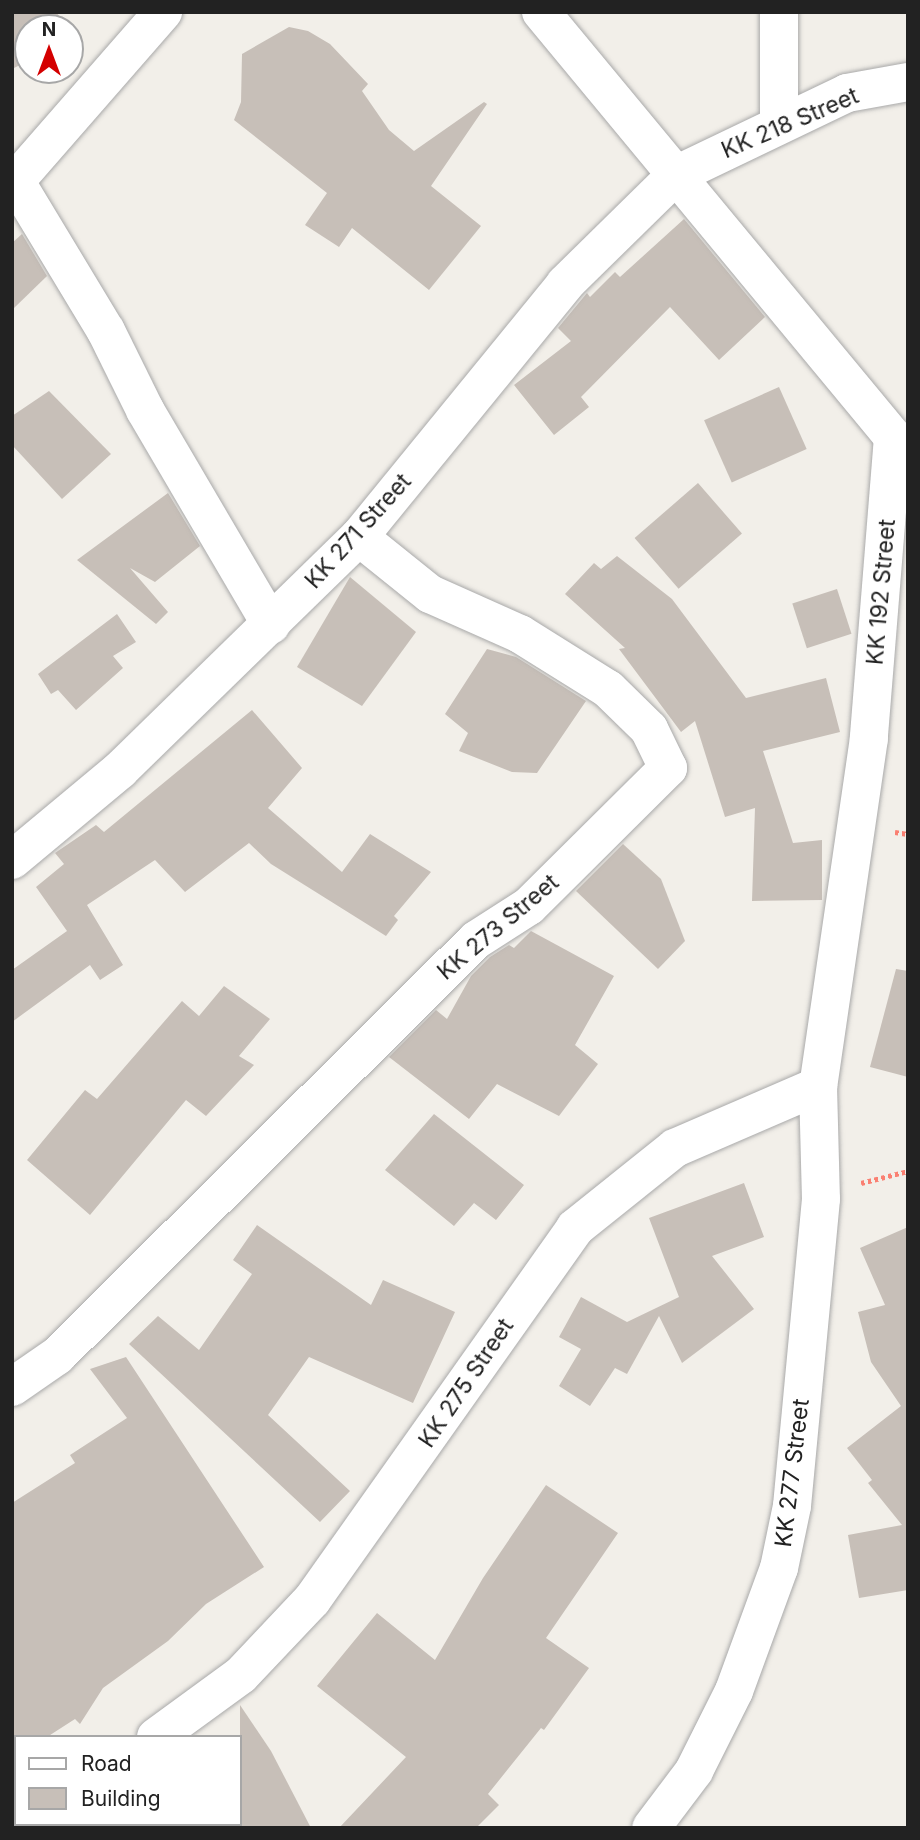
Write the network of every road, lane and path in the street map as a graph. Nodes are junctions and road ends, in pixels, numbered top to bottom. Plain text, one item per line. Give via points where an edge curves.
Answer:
1 (163, 12) edge
2 (541, 12) edge
3 (779, 12) edge
4 (908, 82) edge
5 (779, 124) junction
6 (676, 174) junction
7 (14, 183) edge
8 (359, 537) junction
9 (271, 625) junction
10 (12, 860) edge
11 (818, 1086) junction
12 (12, 1387) edge
13 (159, 1735) edge
14 (651, 1828) edge

1 - 7 street
2 - 6 street, KK 192 Street
3 - 5 street
4 - 5 street, KK 218 Street via 848,93
5 - 6 street, KK 218 Street
6 - 8 street, KK 271 Street via 565,284
6 - 11 street, KK 192 Street via 893,437 869,738
7 - 9 street via 106,331 145,410
8 - 9 street, KK 271 Street
8 - 12 street, KK 273 Street via 430,594 520,634 608,689 649,729 668,768 529,906 476,940 57,1356
9 - 10 street, KK 271 Street via 120,771
11 - 13 street, KK 275 Street via 675,1148 628,1181 575,1228 312,1600 242,1675
11 - 14 street, KK 277 Street via 821,1199 792,1506 779,1568 734,1691 694,1772

